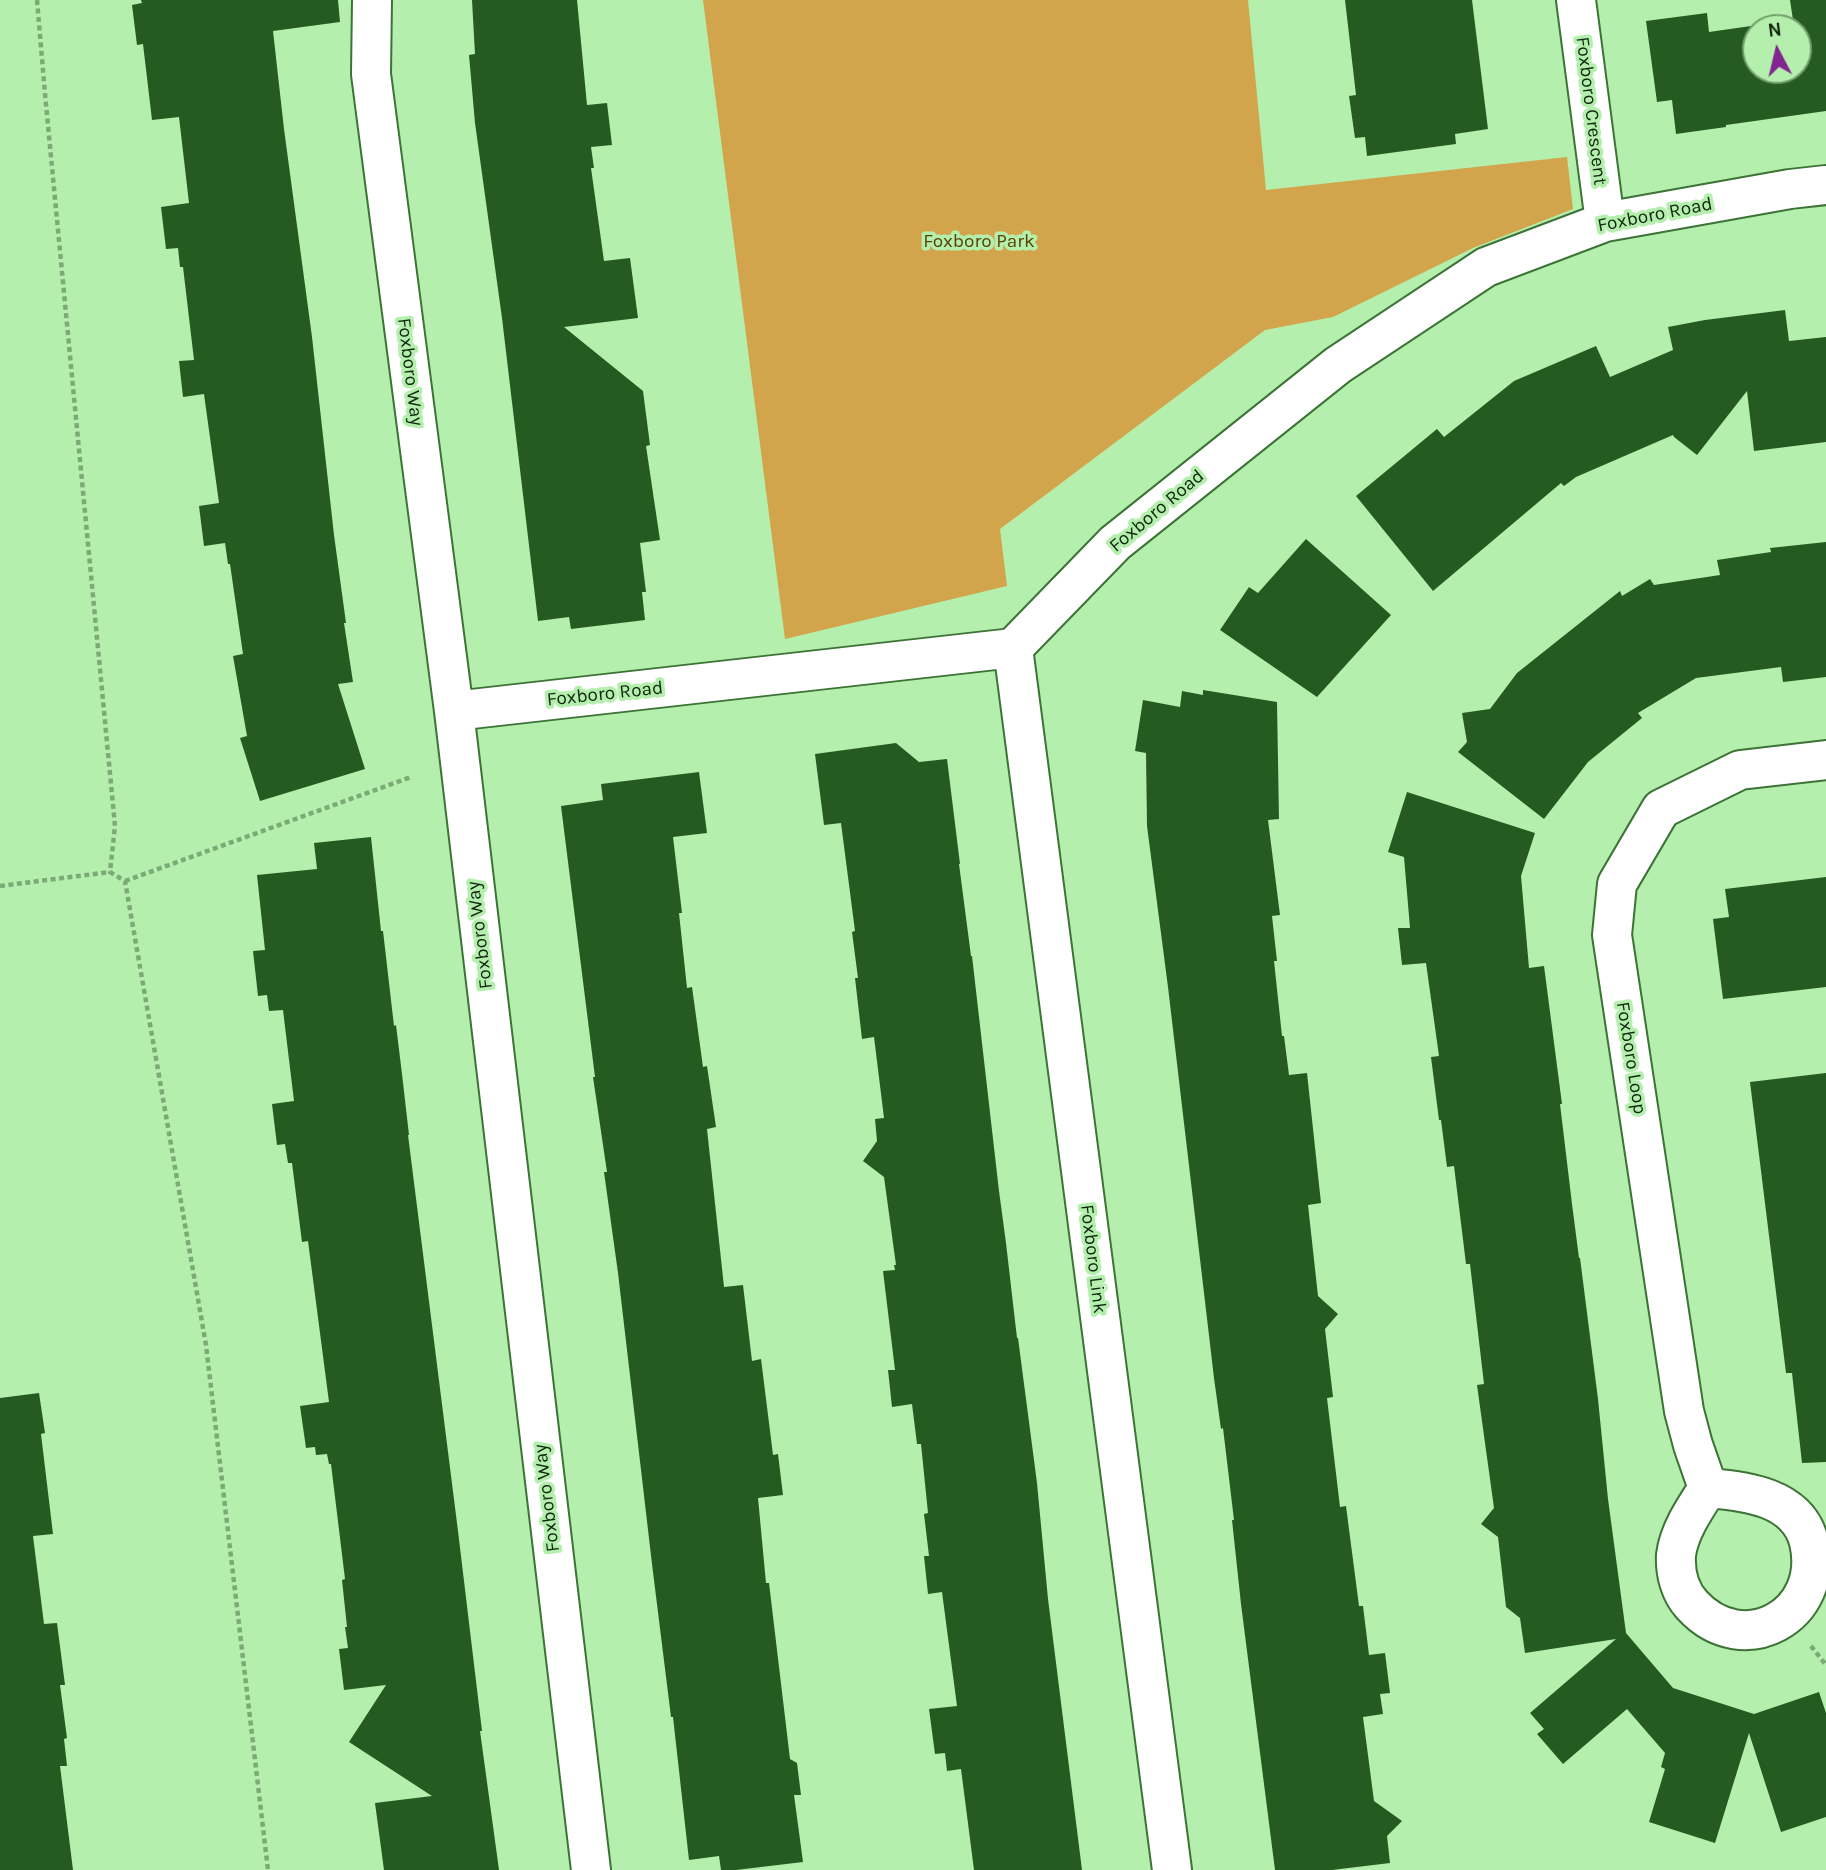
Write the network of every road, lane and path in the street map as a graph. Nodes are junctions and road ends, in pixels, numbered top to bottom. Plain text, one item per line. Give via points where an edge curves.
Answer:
1 (37, 0) edge
2 (372, 0) edge
3 (1576, 0) edge
4 (1826, 185) edge
5 (1605, 222) junction
6 (1013, 648) junction
7 (454, 711) junction
8 (1826, 760) edge
9 (411, 777) dead end
10 (110, 872) junction
11 (125, 881) junction
12 (0, 886) edge
13 (1708, 1488) dead end
14 (268, 1870) edge
15 (591, 1870) edge
16 (1172, 1870) edge

1 - 10 path via 116,826
2 - 7 street, Foxboro Way via 371,74
3 - 5 street, Foxboro Crescent
4 - 5 street, Foxboro Road
5 - 6 street, Foxboro Road via 1486,267 1338,365 1115,543
6 - 7 street, Foxboro Road
6 - 16 street, Foxboro Link
7 - 15 street, Foxboro Way
8 - 13 street, Foxboro Loop via 1740,770 1661,809 1617,884 1612,935 1626,1029 1684,1411
9 - 11 path
10 - 11 path
10 - 12 path
11 - 14 path via 206,1345

